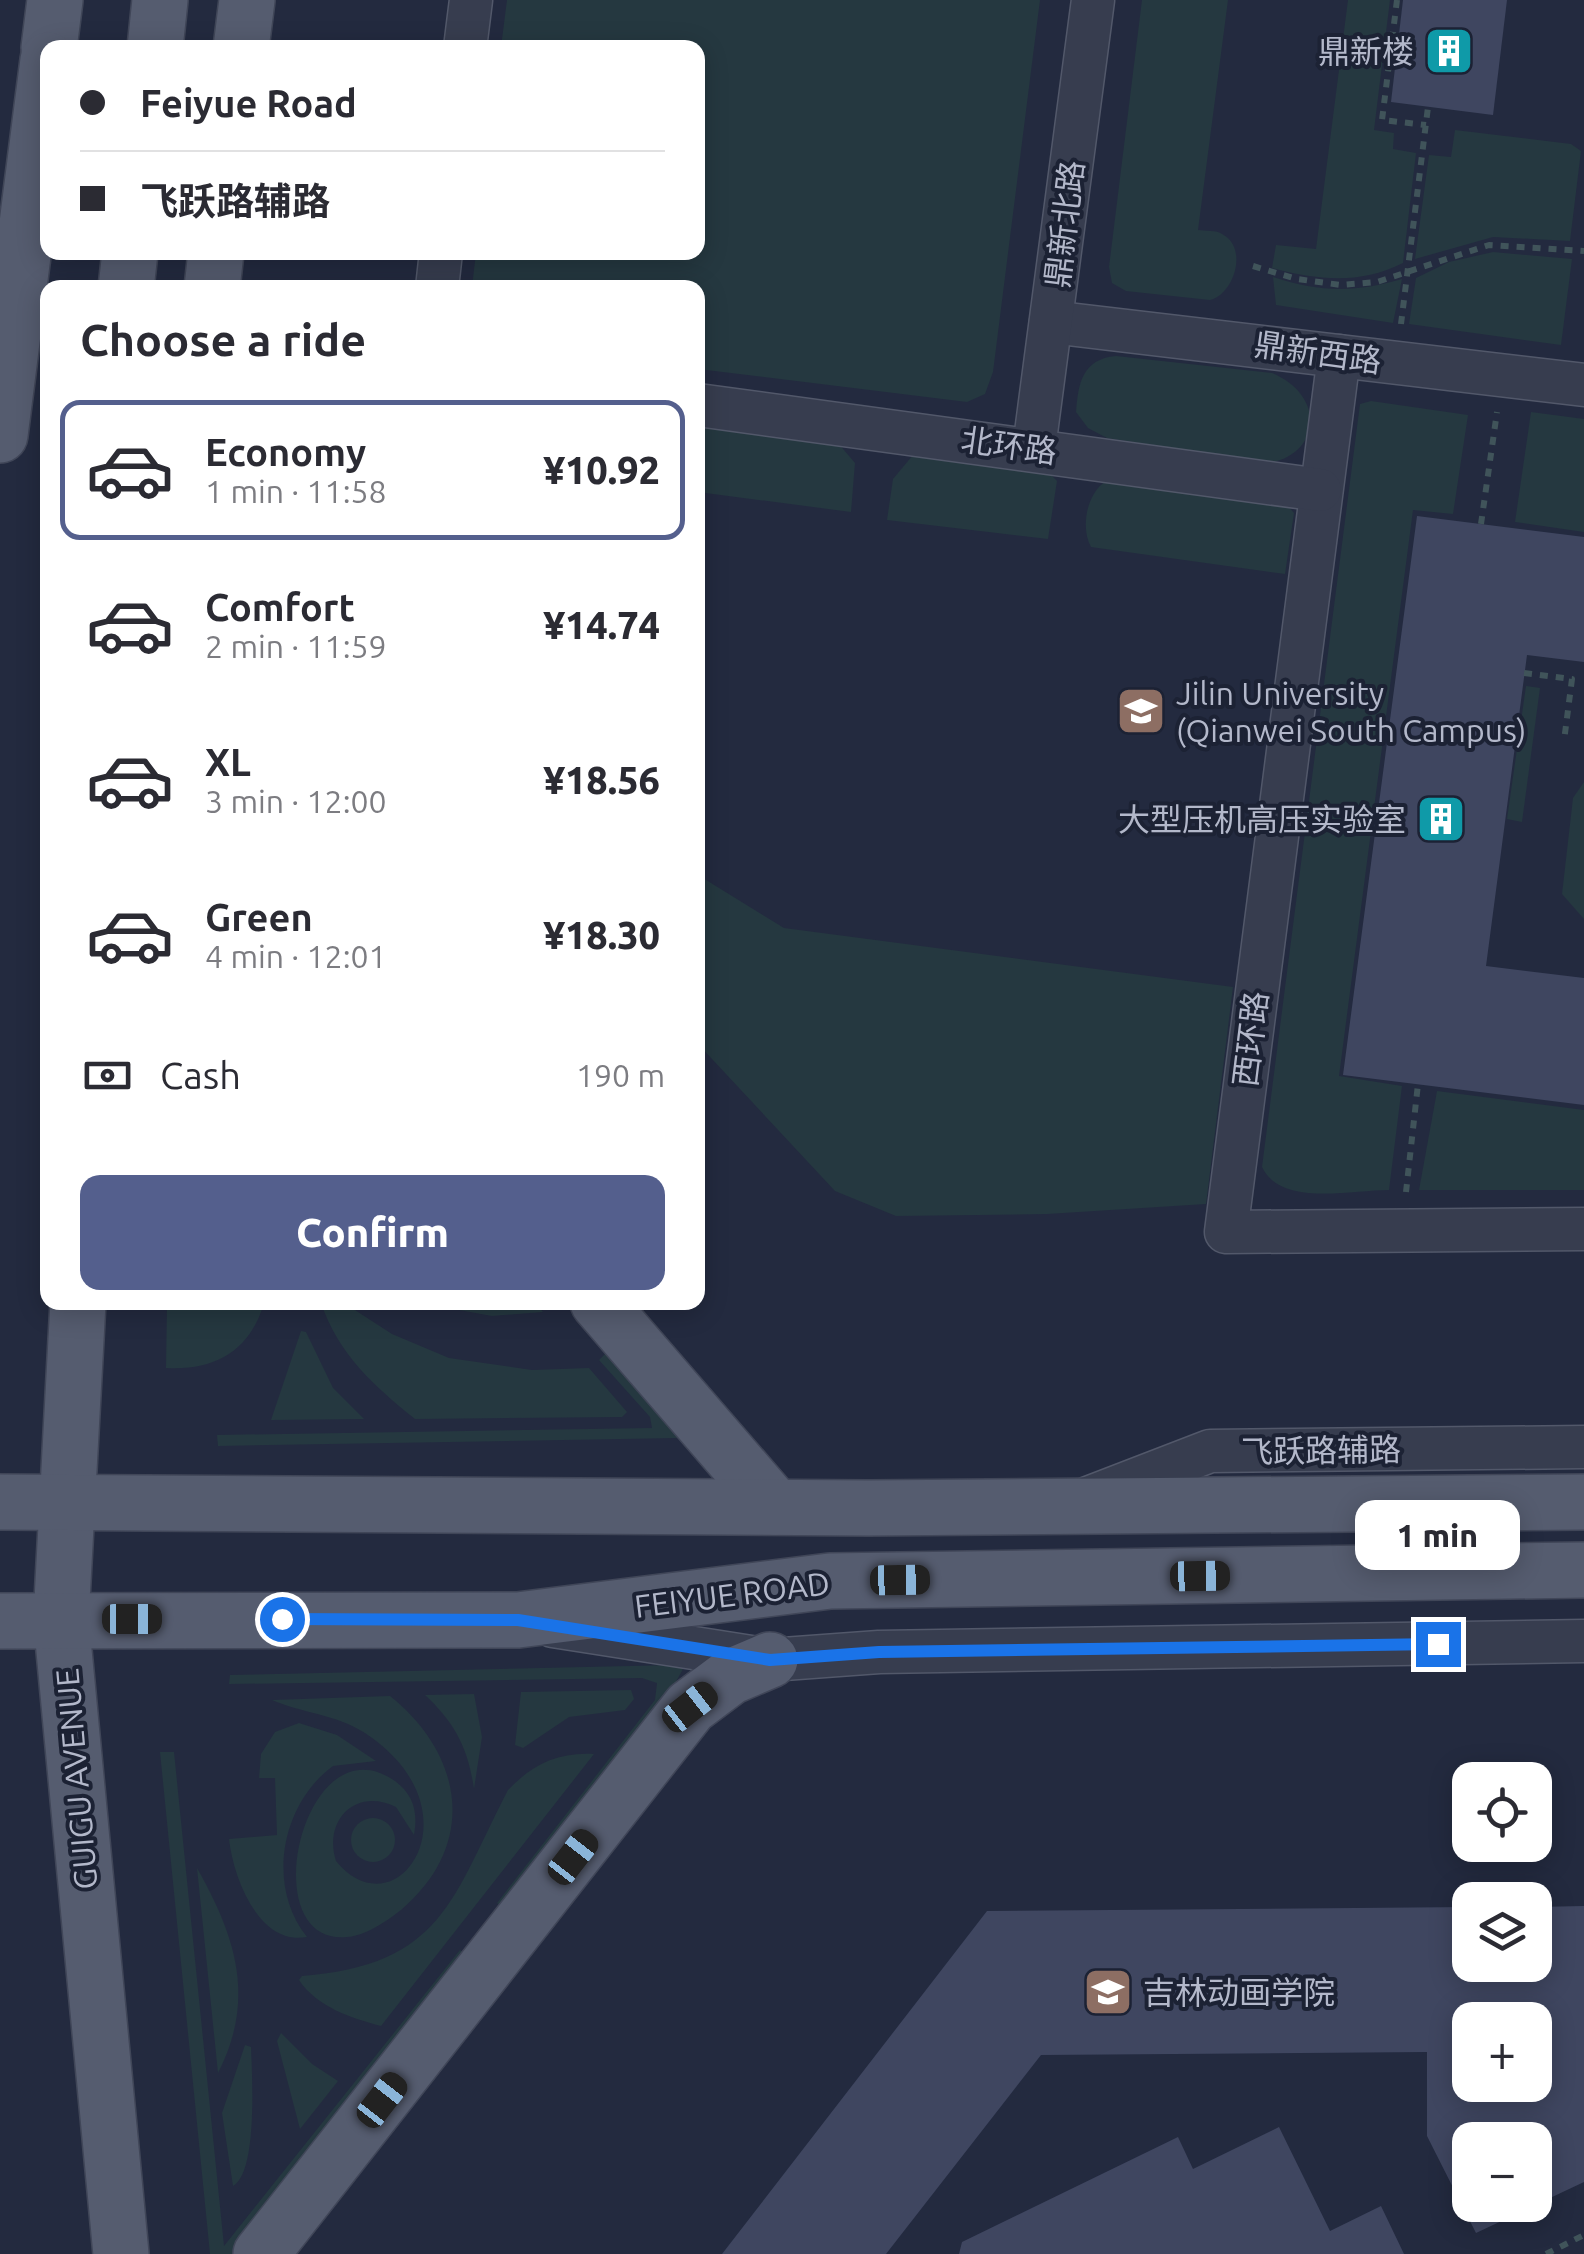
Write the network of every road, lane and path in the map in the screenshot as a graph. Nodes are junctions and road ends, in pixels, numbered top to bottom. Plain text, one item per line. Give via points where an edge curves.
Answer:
1 (55, 0) edge
2 (160, 0) edge
3 (247, 0) edge
4 (471, 0) edge
5 (1093, 0) edge
6 (1397, 0) edge
7 (50, 40) edge
8 (155, 40) edge
9 (242, 40) edge
10 (466, 40) edge
11 (1428, 107) dead end
12 (40, 122) edge
13 (1426, 125) junction
14 (1584, 251) edge
15 (1253, 266) dead end
16 (1407, 272) junction
17 (1051, 322) junction
18 (1400, 330) dead end
19 (1338, 356) junction
20 (1584, 385) edge
21 (705, 406) edge
22 (1497, 410) dead end
23 (0, 435) edge
24 (1034, 448) junction
25 (1320, 490) junction
26 (1480, 524) dead end
27 (1524, 673) dead end
28 (1564, 742) dead end
29 (1418, 1084) dead end
30 (1405, 1197) dead end
31 (1584, 1230) edge
32 (78, 1310) edge
33 (605, 1310) edge
34 (1584, 1448) edge
35 (68, 1501) junction
36 (0, 1502) edge
37 (1584, 1502) edge
38 (1067, 1506) junction
39 (775, 1507) junction
40 (1584, 1570) edge
41 (61, 1619) junction
42 (518, 1620) junction
43 (0, 1621) edge
44 (1584, 1641) edge
45 (770, 1660) junction
46 (1584, 2235) edge
47 (121, 2254) edge
48 (261, 2254) edge
49 (1546, 2254) edge

1 - 7 main road
2 - 8 main road
3 - 9 main road
4 - 10 street
5 - 17 street, 鼎新北路
6 - 13 path via 1382,120
11 - 13 path
12 - 23 main road
13 - 16 path
14 - 16 path via 1489,245
15 - 16 path via 1341,285
16 - 18 path
17 - 19 street, 鼎新西路
17 - 24 street, 鼎新北路
19 - 20 street, 鼎新西路
19 - 25 street
21 - 24 street, 北环路
22 - 26 path
24 - 25 street, 北环路
25 - 31 street, 西环路 via 1226,1232
27 - 28 path via 1572,680
29 - 30 path
32 - 35 main road, GUIGU AVENUE
33 - 39 main road
34 - 38 street, 飞跃路辅路 via 1210,1451
35 - 36 main road
35 - 39 main road
35 - 41 main road, GUIGU AVENUE
37 - 38 main road
38 - 39 main road
40 - 42 main road, FEIYUE ROAD via 830,1582
41 - 42 main road, FEIYUE ROAD
41 - 43 main road, FEIYUE ROAD
41 - 47 main road, GUIGU AVENUE
42 - 45 street
44 - 45 street via 879,1652
45 - 48 main road via 730,1677 690,1707
46 - 49 path

